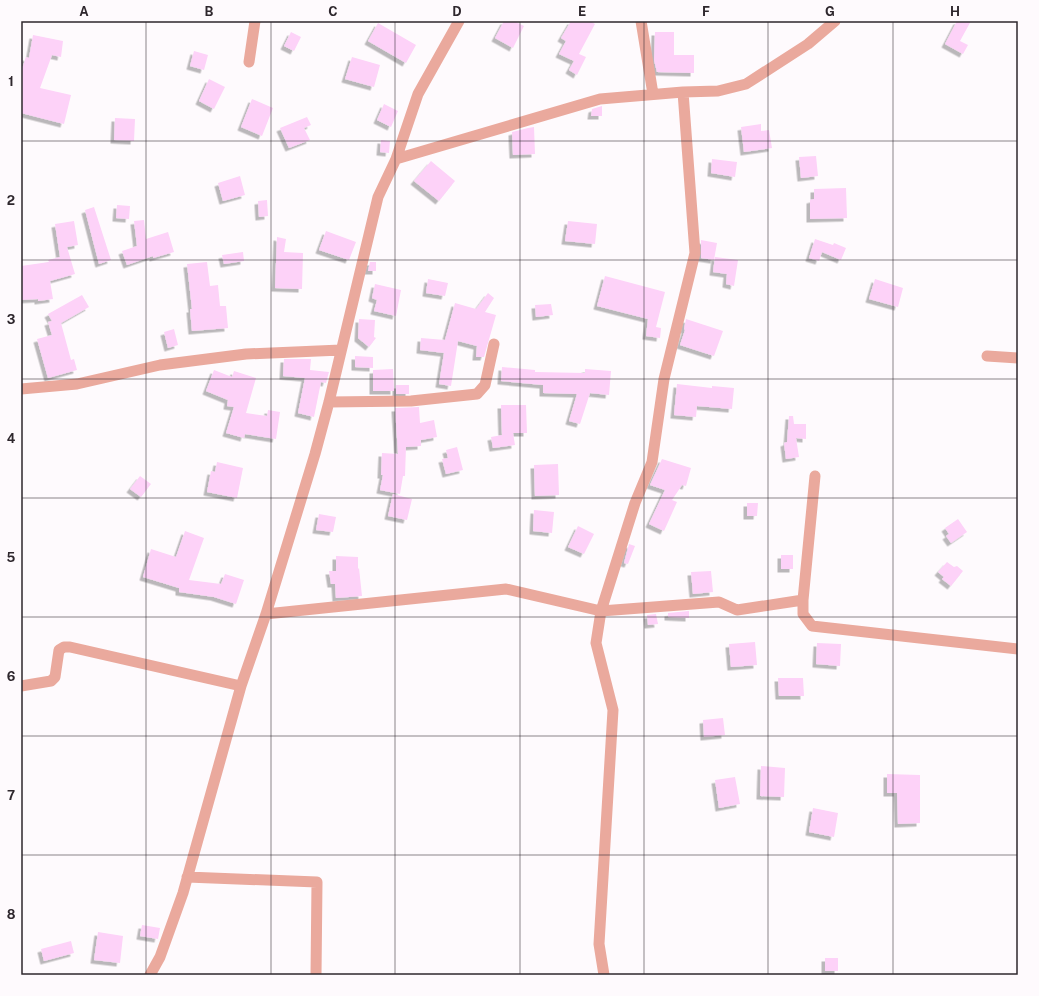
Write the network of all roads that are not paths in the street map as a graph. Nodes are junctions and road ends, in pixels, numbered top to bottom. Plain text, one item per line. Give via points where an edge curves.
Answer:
1 (255, 21) edge
2 (459, 21) edge
3 (641, 21) edge
4 (835, 21) edge
5 (249, 62) dead end
6 (683, 92) junction
7 (653, 94) junction
8 (396, 159) junction
9 (494, 344) dead end
10 (340, 350) junction
11 (987, 356) dead end
12 (1018, 358) edge
13 (21, 389) edge
14 (329, 402) junction
15 (815, 476) dead end
16 (803, 600) junction
17 (601, 611) junction
18 (266, 614) junction
19 (1018, 649) edge
20 (21, 686) edge
21 (241, 686) junction
22 (187, 877) junction
23 (150, 975) edge
24 (316, 975) edge
25 (604, 975) edge

1 - 5 street
2 - 8 street via 418,94
3 - 7 street
4 - 6 street via 808,44 746,84 718,91
6 - 7 street
6 - 17 street via 694,254 664,379 652,462 635,503
7 - 8 street via 600,99
8 - 10 street via 378,197
9 - 14 street via 485,385 477,394 411,401
10 - 13 street via 246,354 160,365 77,384
10 - 14 street
11 - 12 street
14 - 18 street
15 - 16 street
16 - 17 street via 737,610 719,602
16 - 19 street via 803,614 812,626
17 - 18 street via 506,589
17 - 25 street via 596,643 613,710 599,944
18 - 21 street
20 - 21 street via 51,681 55,677 60,650 64,646
21 - 22 street
22 - 23 street via 160,957
22 - 24 street via 317,882

